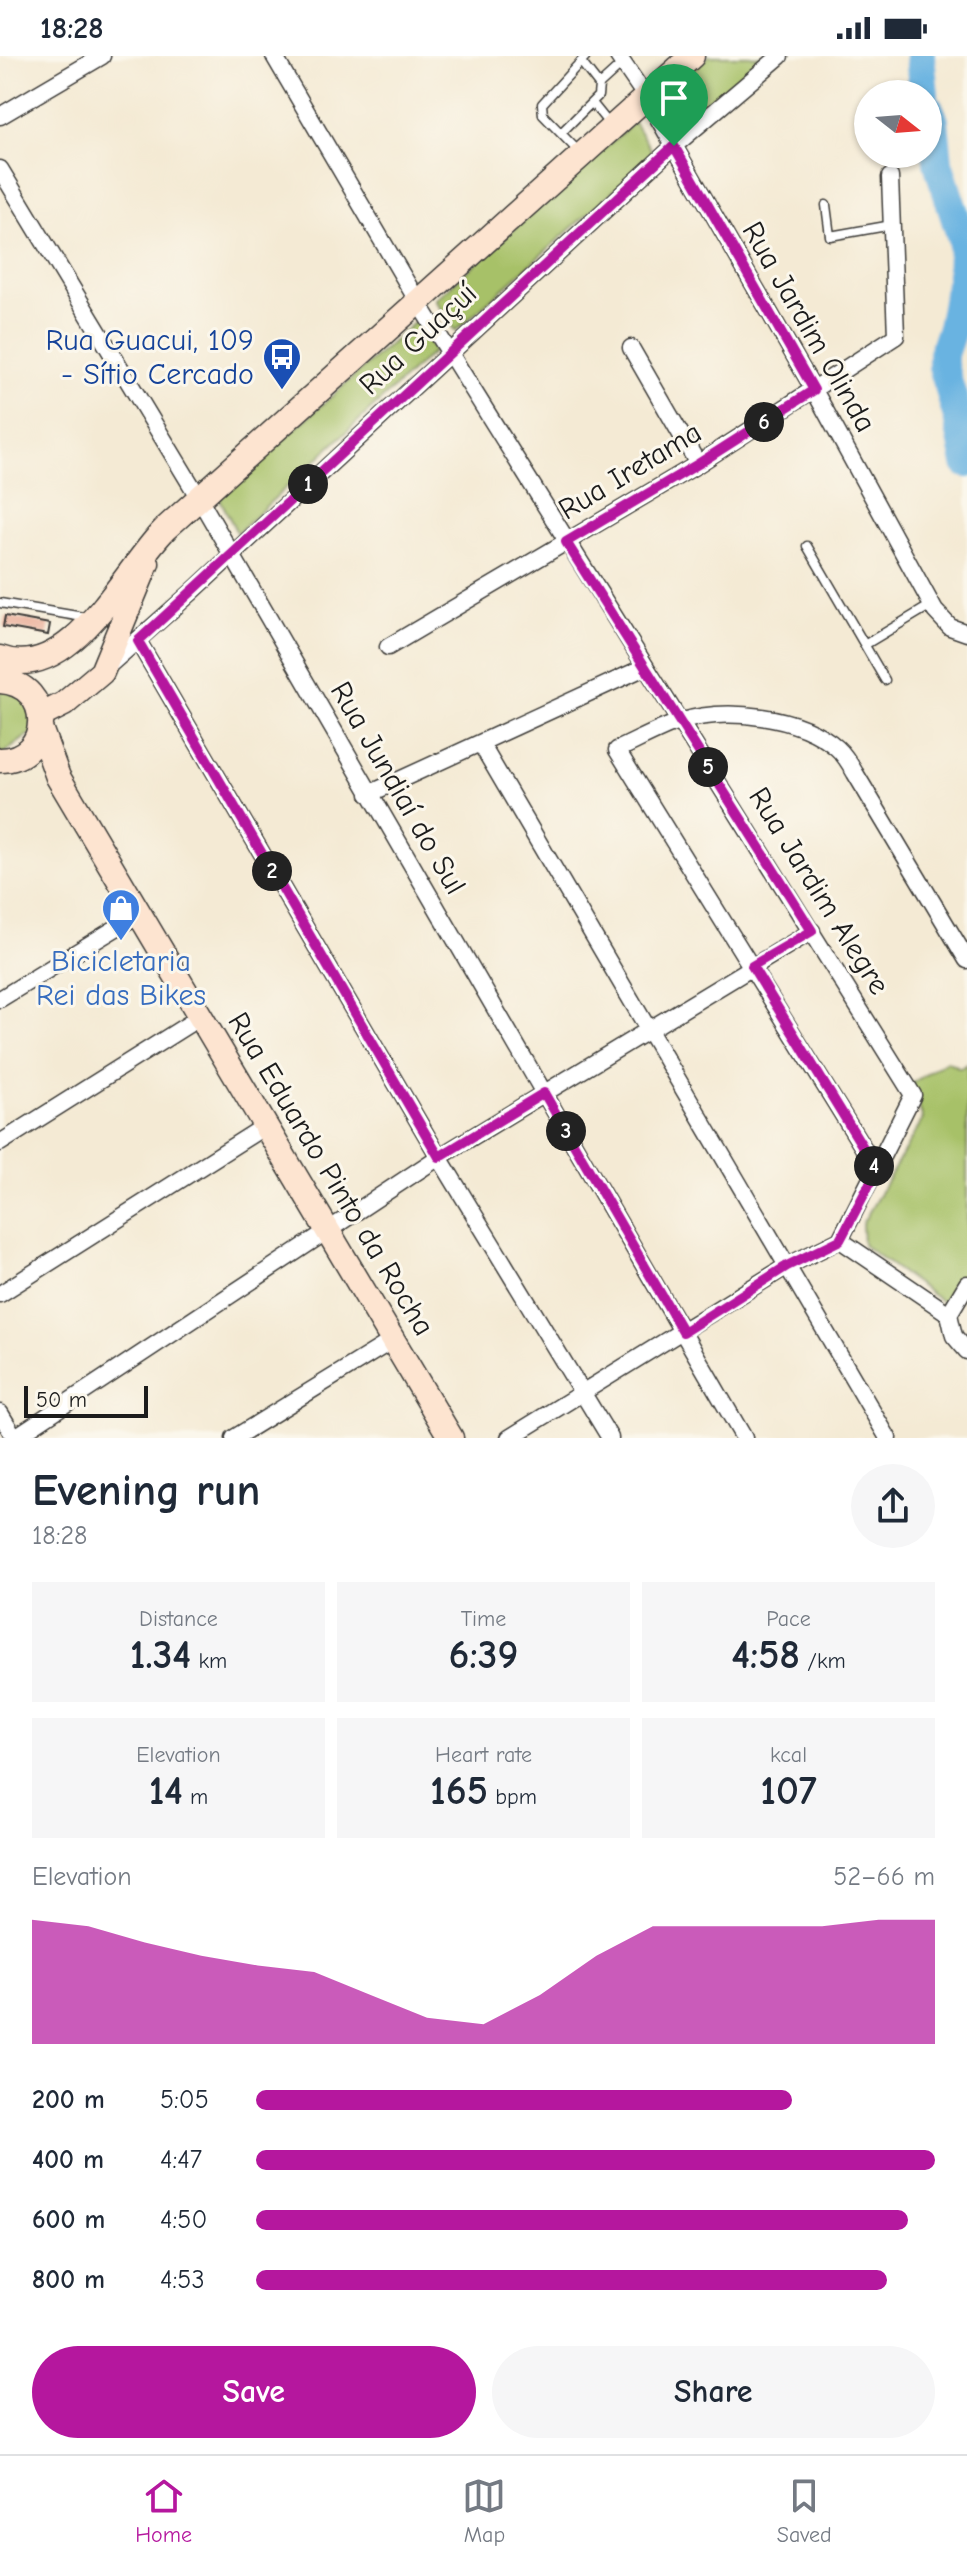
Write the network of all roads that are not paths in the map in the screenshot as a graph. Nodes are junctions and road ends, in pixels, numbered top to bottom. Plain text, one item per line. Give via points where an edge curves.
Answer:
1 (102, 56) edge
2 (274, 56) edge
3 (692, 56) edge
4 (780, 56) edge
5 (583, 59) edge
6 (620, 60) edge
7 (599, 85) junction
8 (646, 97) junction
9 (593, 104) junction
10 (0, 116) edge
11 (612, 127) junction
12 (561, 133) junction
13 (674, 146) junction
14 (582, 155) junction
15 (0, 169) edge
16 (890, 177) dead end
17 (826, 205) dead end
18 (892, 225) junction
19 (418, 302) junction
20 (631, 348) dead end
21 (450, 353) junction
22 (814, 390) junction
23 (698, 464) junction
24 (199, 498) junction
25 (158, 536) junction
26 (566, 542) junction
27 (807, 546) dead end
28 (231, 555) junction
29 (0, 603) edge
30 (931, 604) junction
31 (94, 619) junction
32 (967, 633) edge
33 (138, 641) junction
34 (866, 644) junction
35 (388, 647) dead end
36 (0, 658) edge
37 (36, 661) junction
38 (645, 667) junction
39 (102, 672) junction
40 (8, 680) edge
41 (885, 680) dead end
42 (40, 722) junction
43 (679, 722) junction
44 (481, 744) junction
45 (5, 761) edge
46 (58, 777) junction
47 (369, 794) junction
48 (139, 914) junction
49 (812, 931) junction
50 (967, 960) edge
51 (752, 966) junction
52 (0, 999) edge
53 (200, 1017) junction
54 (648, 1029) junction
55 (544, 1093) junction
56 (265, 1126) junction
57 (0, 1143) edge
58 (439, 1157) junction
59 (877, 1170) junction
60 (328, 1232) junction
61 (840, 1240) junction
62 (787, 1266) junction
63 (967, 1284) edge
64 (0, 1294) edge
65 (949, 1314) junction
66 (683, 1332) junction
67 (393, 1340) junction
68 (967, 1351) edge
69 (583, 1392) junction
70 (0, 1413) edge
71 (15, 1438) edge
72 (234, 1438) edge
73 (451, 1438) edge
74 (509, 1438) edge
75 (610, 1438) edge
76 (744, 1438) edge
77 (888, 1438) edge

1 - 10 street
2 - 19 street, Rua Jardim Alegre
3 - 8 main road, Rua Guaçuí
4 - 13 street, Rua Guaçuí
5 - 7 lane
5 - 12 lane via 542,104 543,115
6 - 7 lane
6 - 8 street, Rua Jardim Olinda
7 - 9 lane
8 - 11 main road, Rua Guaçuí
8 - 13 street, Rua Jardim Olinda
9 - 11 lane
9 - 12 lane
11 - 14 main road, Rua Guaçuí
12 - 14 lane
13 - 21 street, Rua Guaçuí
13 - 22 street, Rua Jardim Olinda
14 - 19 main road, Rua Guaçuí
15 - 24 street, Rua Jundiaí do Sul
16 - 18 street
17 - 18 lane via 830,236
18 - 22 street, Rua Iretama via 896,336
19 - 21 street, Rua Jardim Alegre
19 - 24 main road, Rua Guaçuí
20 - 23 street
21 - 26 street, Rua Jardim Alegre
21 - 28 street, Rua Guaçuí
22 - 23 street, Rua Iretama
22 - 30 street, Rua Jardim Olinda
23 - 26 street, Rua Iretama
24 - 25 main road, Rua Guaçuí
24 - 28 street, Rua Jundiaí do Sul
25 - 31 main road, Rua Guaçuí
25 - 39 main road, Rua Guaçuí
26 - 35 street, Rua Iretama
26 - 38 street, Rua Jardim Alegre
27 - 34 lane
28 - 33 street, Rua Guaçuí
28 - 47 street, Rua Jundiaí do Sul
29 - 31 lane
30 - 32 street, Rua Jardim Olinda via 950,627
30 - 34 lane
31 - 37 main road, Rua Guaçuí via 54,653
31 - 39 main road via 109,639
33 - 39 street, Rua Guaçuí
33 - 58 street
34 - 41 lane
36 - 37 main road
37 - 40 main road
38 - 43 street, Rua Jardim Alegre
38 - 44 street
39 - 42 main road, Rua Guaçuí
40 - 42 main road, Rua Eduardo Pinto da Rocha via 37,704
42 - 45 main road, Rua Guaçuí via 31,746
42 - 46 main road, Rua Eduardo Pinto da Rocha
43 - 49 street, Rua Jardim Alegre
43 - 50 street via 744,713 829,741 855,773
43 - 51 street via 617,750
44 - 47 street
44 - 54 street
45 - 46 main road
46 - 48 main road, Rua Eduardo Pinto da Rocha
47 - 55 street, Rua Jundiaí do Sul
48 - 52 street
48 - 53 main road, Rua Eduardo Pinto da Rocha
49 - 51 street
49 - 59 street, Rua Jardim Alegre via 913,1095
51 - 54 street
51 - 59 street
53 - 56 main road, Rua Eduardo Pinto da Rocha
53 - 57 street
54 - 55 street
54 - 62 street
55 - 58 street
55 - 66 street, Rua Jundiaí do Sul
56 - 60 main road, Rua Eduardo Pinto da Rocha
56 - 64 street
58 - 60 street
58 - 69 street
59 - 61 street, Rua Jardim Alegre
60 - 67 main road, Rua Eduardo Pinto da Rocha
60 - 71 street
61 - 62 street
61 - 65 street
62 - 66 street
62 - 77 street
63 - 65 street
65 - 68 street via 954,1336
66 - 69 street
66 - 76 street, Rua Jundiaí do Sul
67 - 72 street
67 - 73 main road, Rua Eduardo Pinto da Rocha
69 - 74 street
69 - 75 street
70 - 71 street

